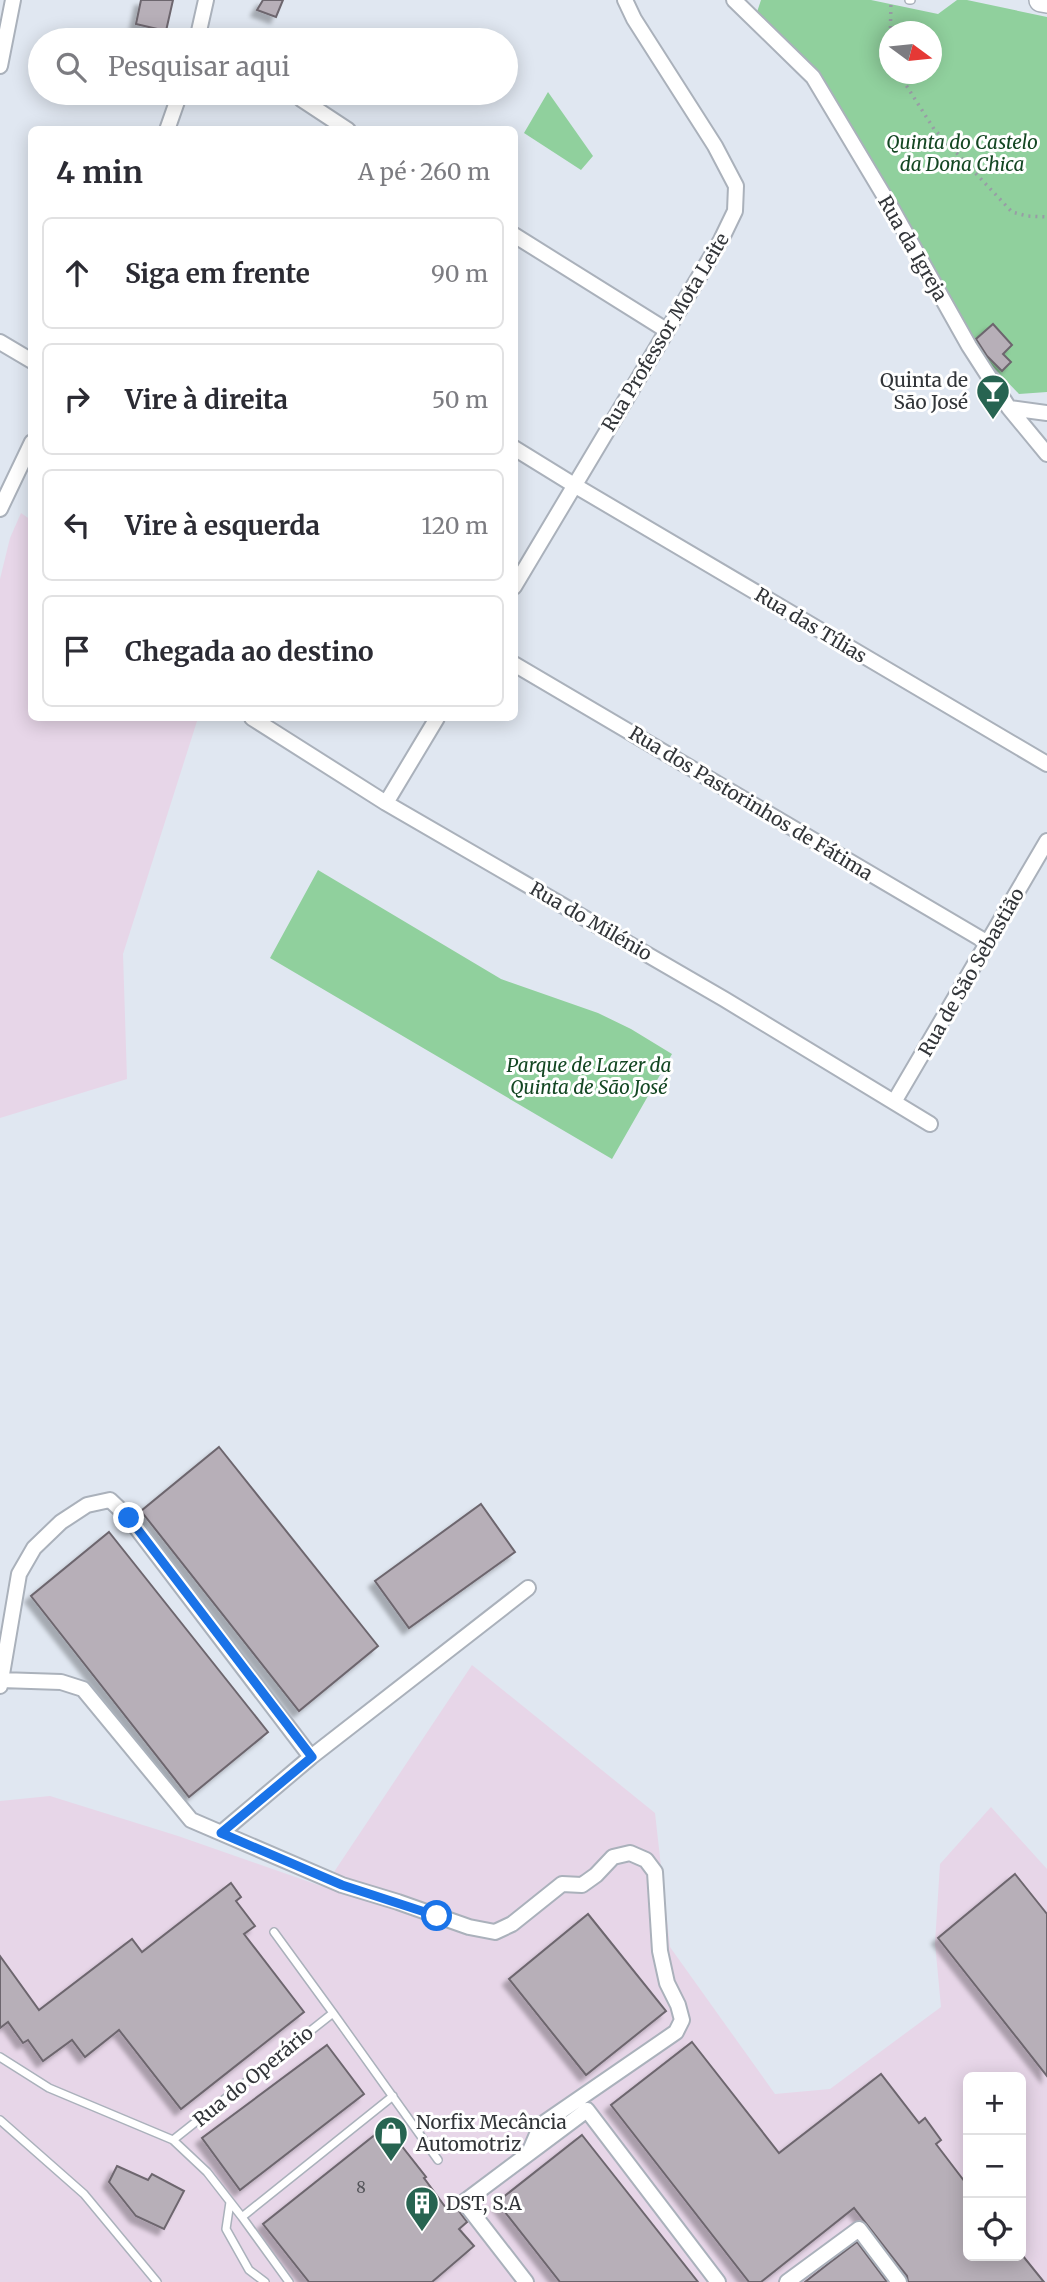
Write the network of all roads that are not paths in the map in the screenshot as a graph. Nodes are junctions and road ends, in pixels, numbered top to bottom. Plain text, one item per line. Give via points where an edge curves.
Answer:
1 (13, 0) edge
2 (206, 0) edge
3 (625, 0) edge
4 (734, 0) edge
5 (1041, 0) edge
6 (1047, 1) edge
7 (200, 28) edge
8 (0, 66) edge
9 (176, 105) edge
10 (309, 105) edge
11 (168, 126) edge
12 (342, 126) edge
13 (518, 238) edge
14 (666, 330) junction
15 (0, 342) edge
16 (28, 359) edge
17 (1009, 408) junction
18 (1047, 413) edge
19 (28, 450) edge
20 (518, 450) edge
21 (1047, 454) edge
22 (574, 485) junction
23 (0, 509) edge
24 (518, 580) edge
25 (518, 666) edge
26 (257, 721) edge
27 (435, 721) edge
28 (1047, 764) edge
29 (386, 803) junction
30 (1047, 841) edge
31 (988, 943) junction
32 (894, 1102) junction
33 (930, 1124) dead end
34 (527, 1588) dead end
35 (1, 1683) edge
36 (312, 1757) junction
37 (221, 1833) junction
38 (274, 1932) dead end
39 (333, 2013) junction
40 (0, 2057) edge
41 (393, 2096) junction
42 (0, 2120) edge
43 (173, 2140) junction
44 (529, 2154) junction
45 (438, 2160) dead end
46 (230, 2202) junction
47 (242, 2217) junction
48 (157, 2282) edge
49 (265, 2282) edge
50 (289, 2282) edge
51 (526, 2282) edge
52 (718, 2282) edge
53 (787, 2282) edge
54 (899, 2282) edge

1 - 8 street
2 - 7 street
3 - 14 street, Rua Professor Mota Leite via 736,186 735,211 721,240
4 - 17 street, Rua da Igreja via 813,77
5 - 6 main road
9 - 11 street
10 - 12 street
13 - 14 street
14 - 22 street, Rua Professor Mota Leite
15 - 16 street
17 - 18 street
17 - 21 street, Rua da Igreja
19 - 23 street
20 - 22 street, Rua das Tílias
22 - 24 street, Rua Professor Mota Leite
22 - 28 street, Rua das Tílias
25 - 31 street, Rua dos Pastorinhos de Fátima
26 - 29 street, Rua do Milénio
27 - 29 street
29 - 32 street, Rua do Milénio
30 - 31 street, Rua de São Sebastião
31 - 32 street, Rua de São Sebastião
32 - 33 street, Rua do Milénio
34 - 36 street
35 - 36 street via 19,1574 34,1548 87,1505 110,1500 129,1518
35 - 37 street via 61,1682 83,1689 180,1809 191,1820
36 - 37 street
37 - 44 street via 342,1885 495,1933 562,1884 582,1885 613,1857 630,1853 646,1860 655,1872 660,1951 667,1983 682,2020 676,2032 541,2125
38 - 39 lane, Rua do Operário
39 - 41 lane, Rua do Operário
39 - 43 lane, Rua do Operário
40 - 43 lane via 49,2088
41 - 45 lane, Rua do Operário
41 - 47 lane
42 - 48 lane via 84,2194
43 - 46 lane
44 - 51 street via 464,2202
44 - 52 street via 587,2110
46 - 47 lane
46 - 49 lane via 226,2229 249,2270
47 - 50 lane
53 - 54 street via 859,2229

